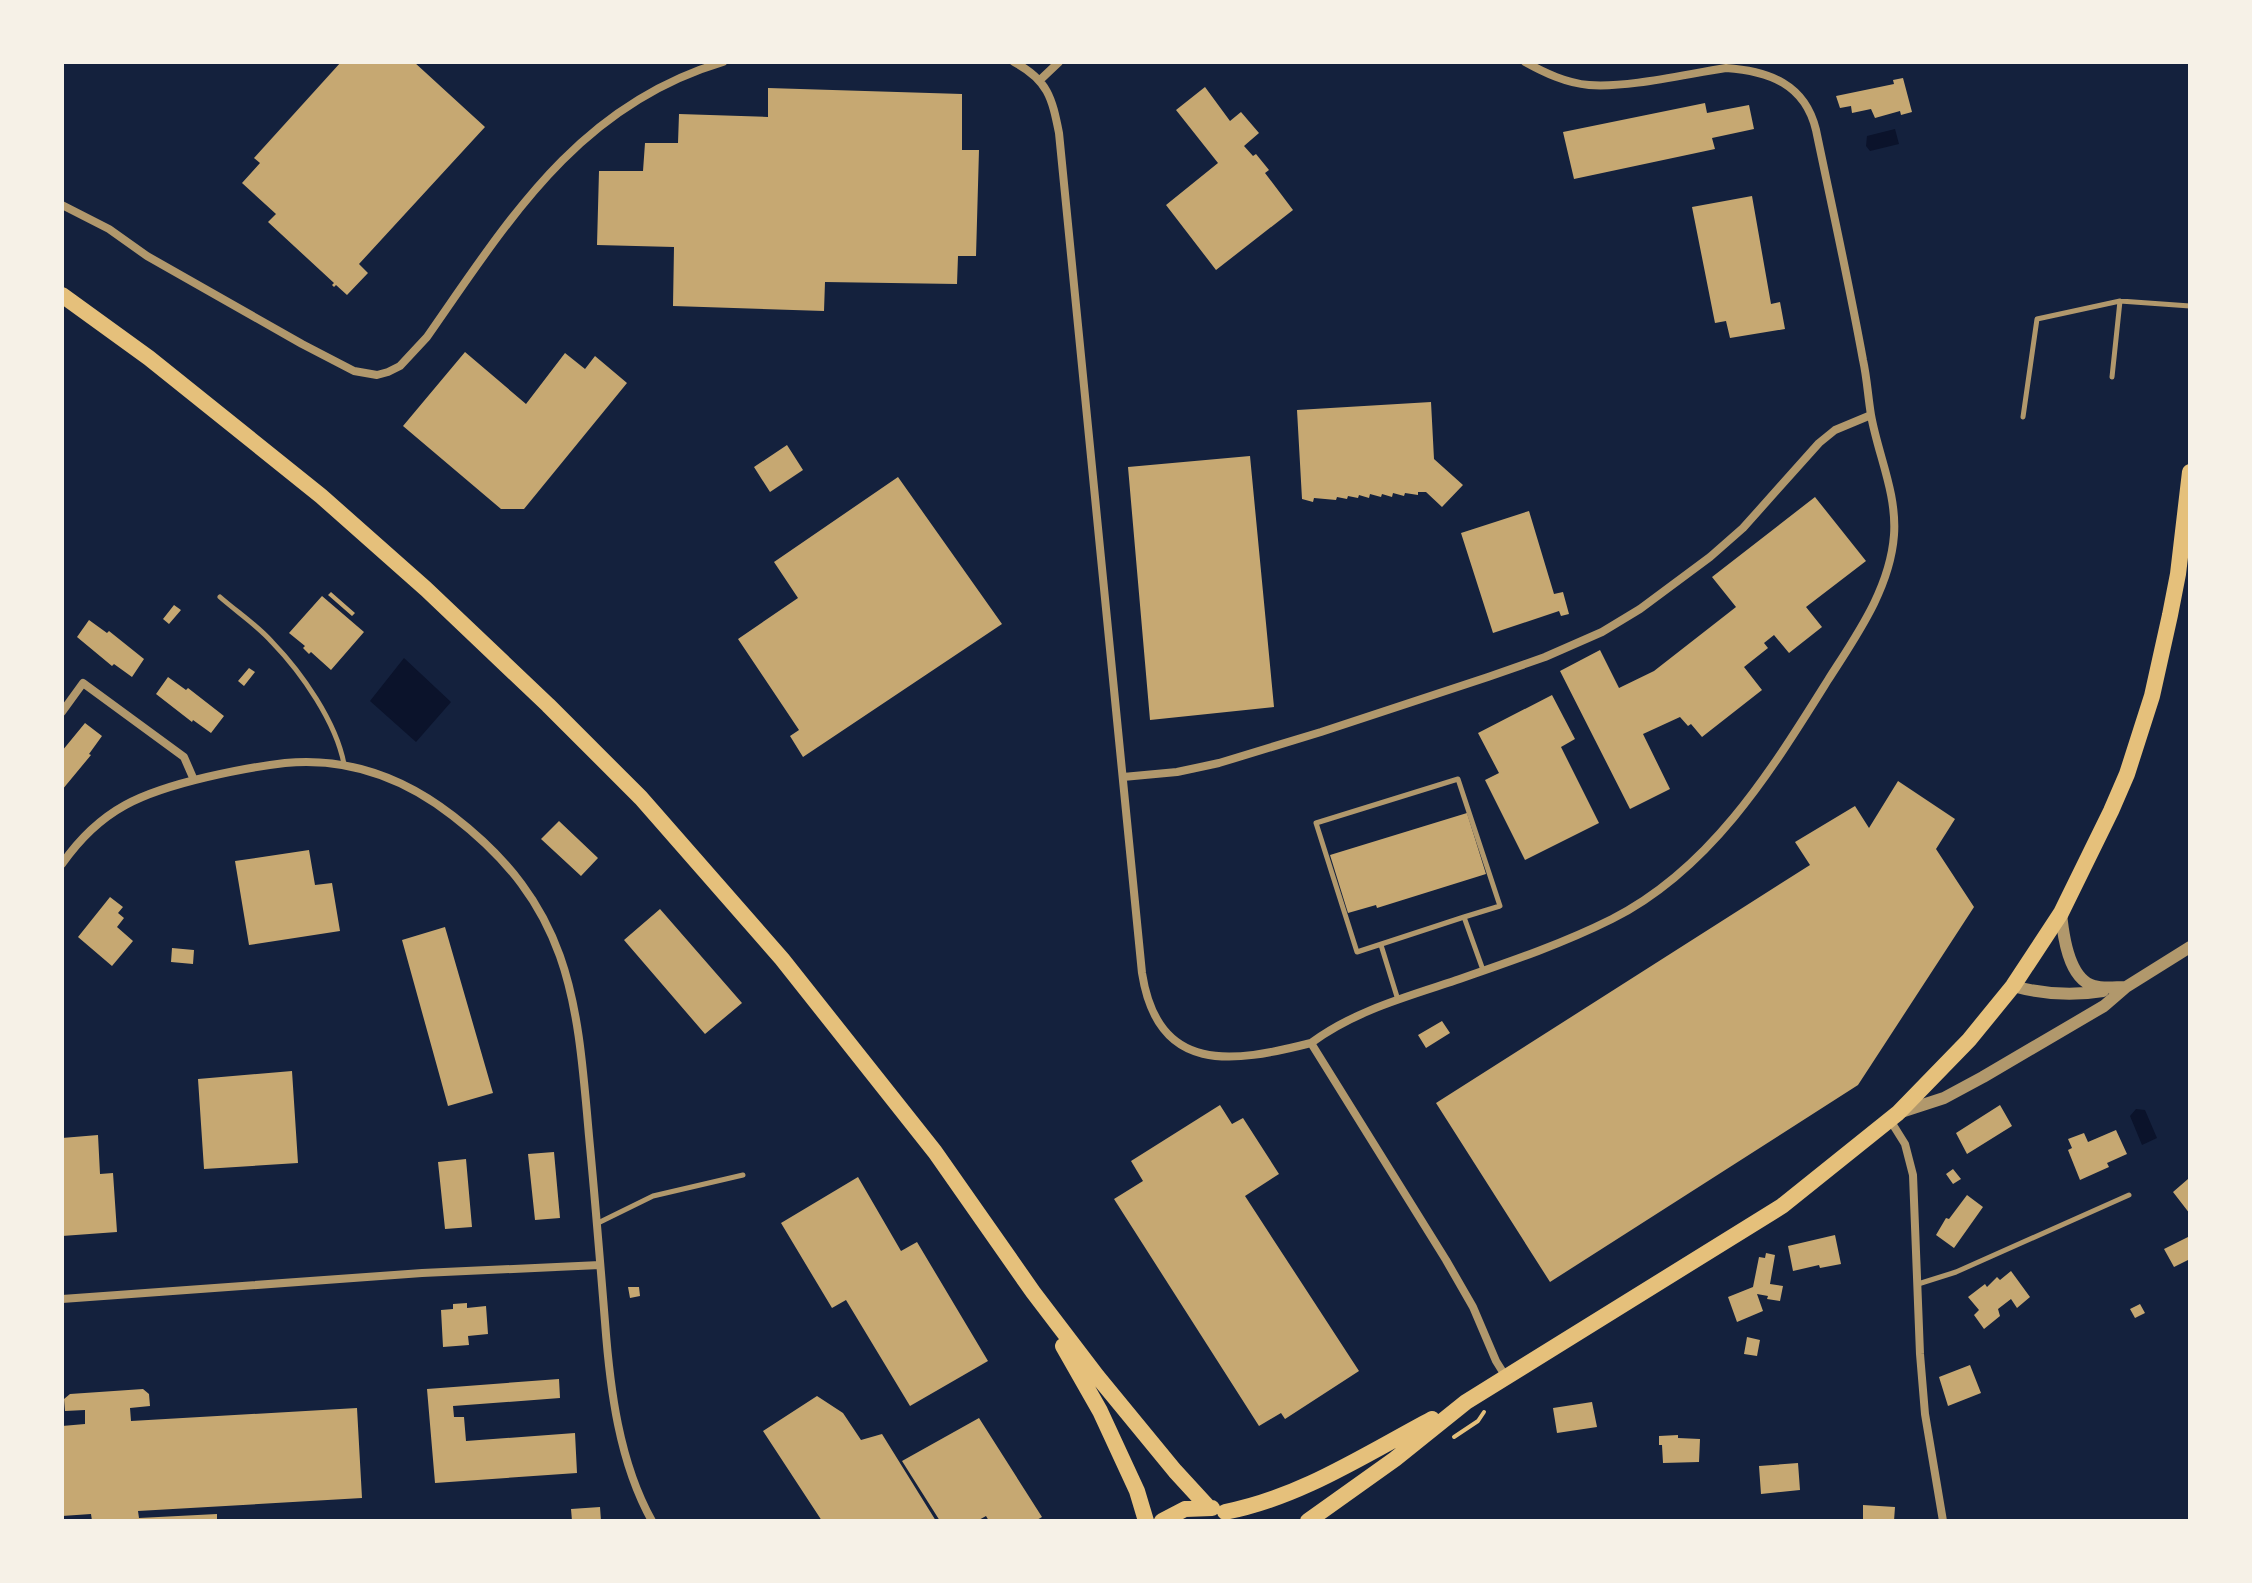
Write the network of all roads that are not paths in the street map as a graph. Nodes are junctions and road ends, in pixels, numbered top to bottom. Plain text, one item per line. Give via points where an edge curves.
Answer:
1 (723, 62) edge
2 (1014, 62) edge
3 (1059, 62) edge
4 (1525, 62) edge
5 (1040, 80) junction
6 (62, 205) edge
7 (62, 295) edge
8 (2120, 301) junction
9 (2190, 306) edge
10 (2112, 377) dead end
11 (1871, 415) junction
12 (2023, 417) dead end
13 (2190, 472) edge
14 (220, 597) dead end
15 (62, 712) edge
16 (344, 764) junction
17 (1123, 777) junction
18 (194, 780) junction
19 (62, 864) edge
20 (2061, 913) junction
21 (1464, 917) junction
22 (1381, 945) junction
23 (2190, 947) edge
24 (1483, 971) junction
25 (2013, 986) junction
26 (2126, 987) junction
27 (1398, 1000) junction
28 (1311, 1043) junction
29 (1894, 1117) junction
30 (743, 1175) dead end
31 (2129, 1195) dead end
32 (597, 1224) junction
33 (600, 1265) junction
34 (1918, 1284) junction
35 (1033, 1292) junction
36 (62, 1299) edge
37 (1506, 1378) junction
38 (1466, 1402) junction
39 (1224, 1514) edge
40 (652, 1521) edge
41 (1146, 1521) edge
42 (1162, 1521) edge
43 (1308, 1521) edge
44 (1943, 1521) edge

1 - 6 street via 648,95 574,147 503,228 427,337 400,366 377,375 354,371 302,344
2 - 5 street
3 - 5 street
4 - 11 street via 1557,78 1590,85 1743,69 1773,76 1798,94 1816,130
5 - 17 street via 1053,103 1059,133
7 - 35 main road via 321,496 426,589 641,798 782,959 935,1152
8 - 9 lane
8 - 10 lane
8 - 12 lane via 2037,319
11 - 17 street via 1835,430 1710,557 1602,632 1488,677 1292,741 1177,772
11 - 24 street via 1892,497 1889,562 1870,611 1767,776 1707,847 1639,904 1584,932
13 - 20 main road via 2178,574 2152,696 2127,774
14 - 16 lane via 272,641 309,687 340,744
15 - 18 street via 83,683 184,757
16 - 18 street via 266,765
16 - 32 street via 394,780 446,810 508,866 539,910 561,954 574,1003
17 - 28 street via 1142,973 1158,1022 1187,1049 1216,1057
18 - 19 street via 124,804 84,837
20 - 25 main road
20 - 26 street via 2067,949 2082,979 2094,986
21 - 22 lane
21 - 22 lane via 1500,906 1458,779 1316,823 1357,952
21 - 24 lane
22 - 27 lane
23 - 26 street
24 - 27 street
25 - 26 street via 2069,994
25 - 29 main road
26 - 29 street via 2104,1006 1970,1084
27 - 28 street via 1350,1019
28 - 37 street via 1446,1260
29 - 34 street via 1912,1165
29 - 37 main road via 1782,1206
30 - 32 lane via 653,1196
31 - 34 lane
32 - 33 street
33 - 36 street
33 - 40 street via 617,1417
34 - 44 street via 1925,1414
35 - 39 main road via 1175,1471
35 - 41 main road via 1100,1411
37 - 38 main road
38 - 39 main road via 1303,1487
38 - 43 main road
39 - 42 main road via 1185,1509

